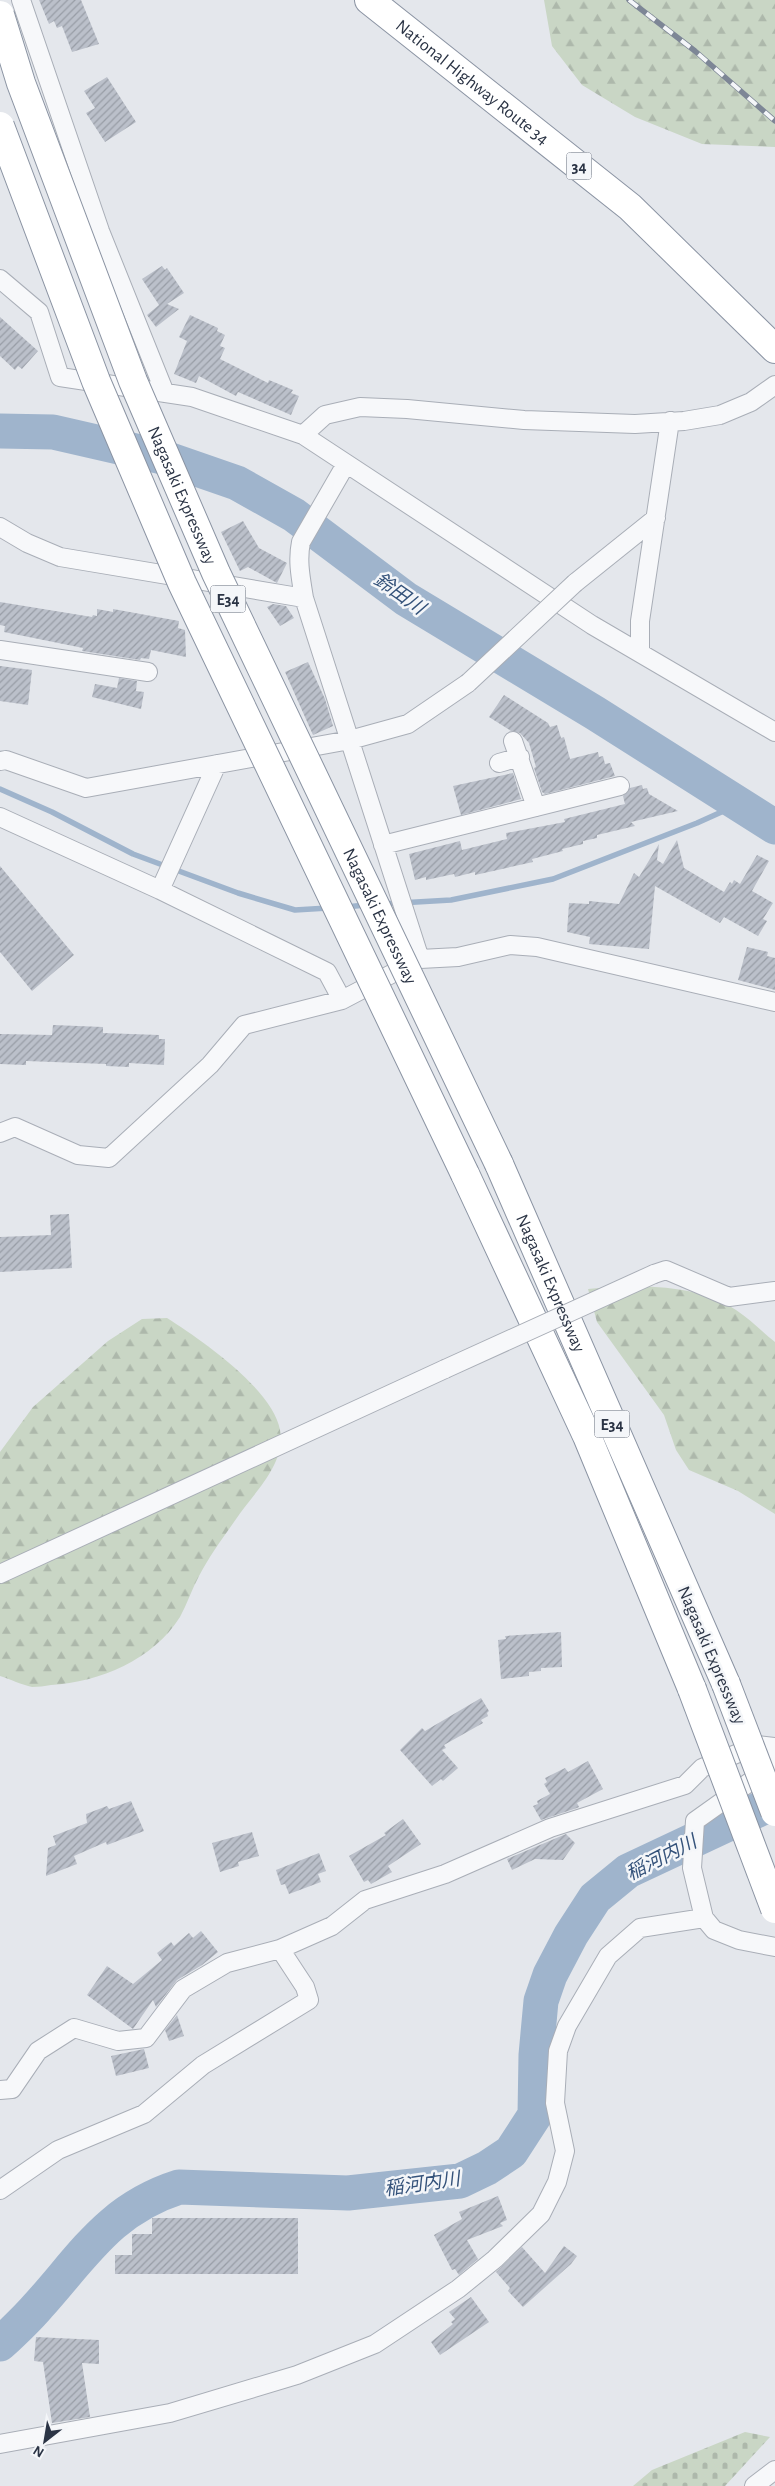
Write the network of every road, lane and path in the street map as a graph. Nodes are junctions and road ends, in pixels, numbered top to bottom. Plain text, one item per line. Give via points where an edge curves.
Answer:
1 (21, 0) edge
2 (369, 0) edge
3 (0, 15) edge
4 (0, 126) edge
5 (0, 279) edge
6 (775, 349) edge
7 (775, 385) edge
8 (165, 392) junction
9 (670, 421) junction
10 (303, 435) junction
11 (346, 464) junction
12 (656, 518) junction
13 (0, 527) edge
14 (304, 598) junction
15 (0, 650) edge
16 (640, 653) junction
17 (148, 672) dead end
18 (775, 732) edge
19 (350, 740) junction
20 (0, 761) edge
21 (499, 763) dead end
22 (217, 764) junction
23 (620, 786) dead end
24 (536, 807) junction
25 (0, 817) edge
26 (384, 845) junction
27 (162, 885) junction
28 (420, 959) junction
29 (342, 1000) junction
30 (775, 1002) edge
31 (0, 1133) edge
32 (775, 1291) edge
33 (0, 1574) edge
34 (775, 1746) edge
35 (775, 1752) edge
36 (775, 1812) edge
37 (775, 1909) edge
38 (704, 1918) junction
39 (775, 1947) edge
40 (280, 1949) junction
41 (0, 2090) edge
42 (0, 2190) edge
43 (0, 2444) edge
44 (775, 2470) edge
45 (754, 2486) edge

1 - 8 street via 100,231
2 - 6 highway, National Highway Route 34 / 34 via 630,207
3 - 36 highway, Nagasaki Expressway / E34, bridge via 21,83 132,381 319,792 498,1164 726,1684
4 - 37 highway, Nagasaki Expressway / E34, bridge via 96,381 182,583 587,1436 692,1689
5 - 8 street via 39,312 60,377
7 - 9 street via 751,402 720,415
8 - 10 street via 192,397
9 - 10 street via 635,424 524,420 360,407 325,415
9 - 12 street
10 - 11 street
11 - 14 street via 301,542 298,556
11 - 16 street
12 - 16 street via 640,621
12 - 19 street, bridge via 576,583 468,683 408,724
13 - 14 street via 60,557
14 - 19 street
15 - 17 street
16 - 18 street
19 - 22 street
19 - 26 street
20 - 22 street via 6,760 86,788
21 - 24 street via 516,749
22 - 27 street
23 - 24 street
24 - 26 street
25 - 27 street
26 - 28 street
27 - 29 street via 326,972
28 - 29 street
28 - 30 street via 458,957 510,945 537,947
29 - 31 street via 244,1025 210,1065 109,1158 78,1155 15,1127
32 - 33 street, bridge via 729,1297 666,1270 654,1274
34 - 40 street via 758,1745 702,1768 685,1785 550,1828 445,1874 365,1900 332,1926
35 - 38 street via 768,1769 695,1821 692,1868
38 - 39 street via 714,1930 739,1940
38 - 43 street via 640,1928 608,1956 567,2026 558,2051 555,2103 565,2151 557,2182 541,2214 495,2259 458,2289 376,2344 297,2375 170,2412
40 - 41 street via 227,1963 183,1989 146,2038 118,2041 74,2028 38,2051 12,2089
40 - 42 street via 305,1987 309,2000 203,2065 144,2114 58,2150
44 - 45 street

